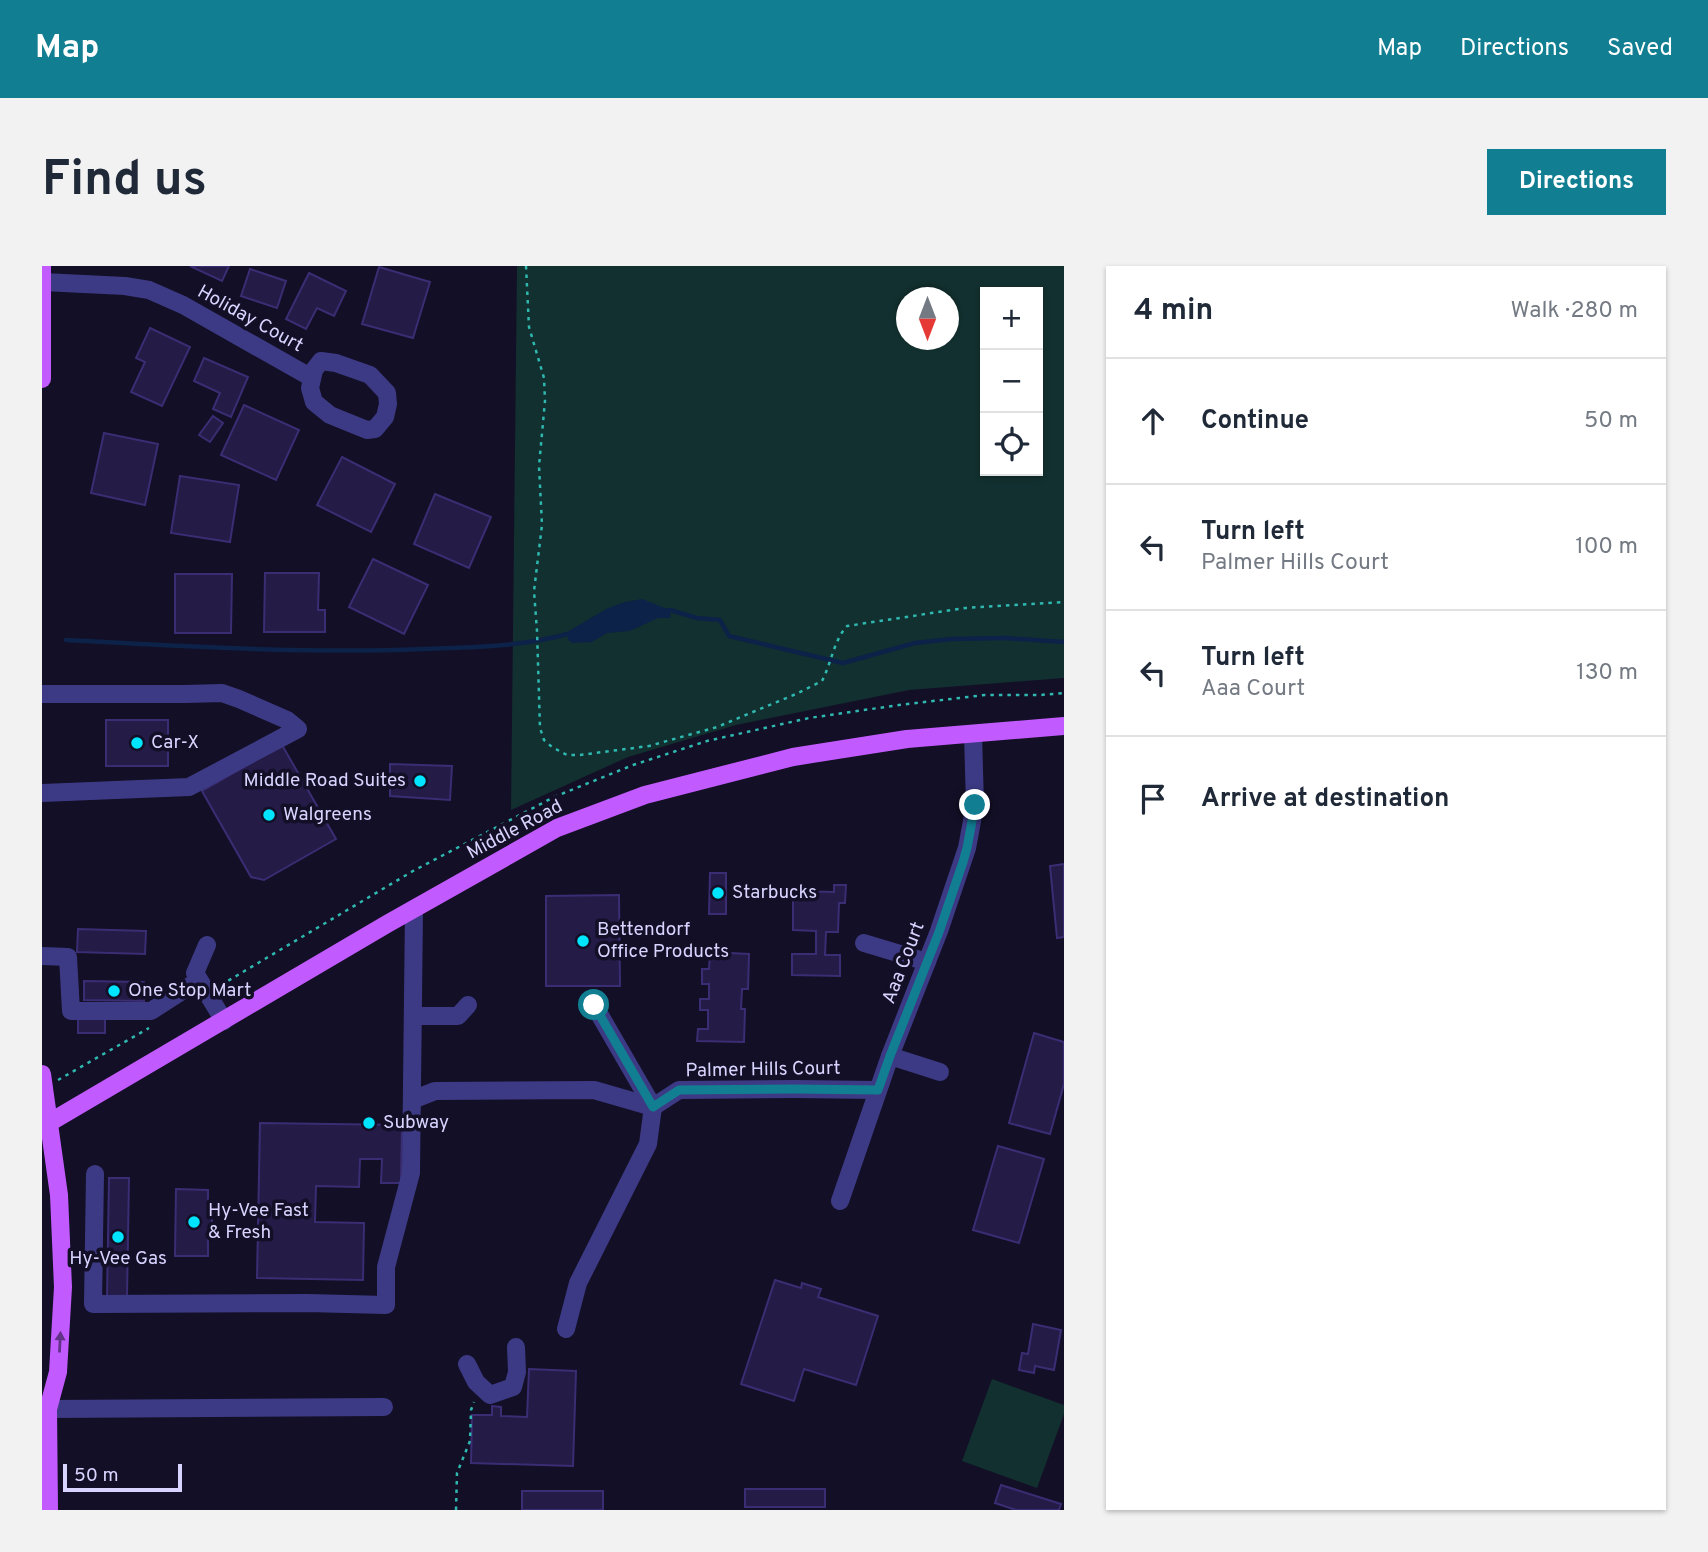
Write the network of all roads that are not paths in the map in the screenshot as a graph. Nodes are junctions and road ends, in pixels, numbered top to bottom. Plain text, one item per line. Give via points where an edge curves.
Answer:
1 (43, 266) edge
2 (43, 282) edge
3 (312, 378) junction
4 (42, 379) edge
5 (42, 694) edge
6 (1064, 726) edge
7 (973, 734) junction
8 (42, 793) edge
9 (414, 909) junction
10 (864, 943) dead end
11 (207, 945) dead end
12 (42, 956) edge
13 (927, 962) junction
14 (199, 980) junction
15 (468, 1005) dead end
16 (594, 1005) dead end
17 (413, 1016) junction
18 (224, 1021) junction
19 (890, 1056) junction
20 (940, 1072) dead end
21 (42, 1074) edge
22 (878, 1090) junction
23 (412, 1100) junction
24 (653, 1107) junction
25 (46, 1125) edge
26 (95, 1174) dead end
27 (839, 1201) dead end
28 (566, 1329) dead end
29 (516, 1346) dead end
30 (467, 1364) dead end
31 (45, 1401) edge
32 (384, 1407) dead end
33 (49, 1510) edge

1 - 2 main road
2 - 3 street, Holiday Court via 149,290
2 - 4 main road
3 - 3 street, Holiday Court via 314,402 330,415 367,430 375,429 385,417 387,393 370,374 321,361
5 - 8 street via 222,693 298,729 189,787
6 - 7 main road, Middle Road
7 - 9 main road, Middle Road via 906,739 793,757 645,795 557,828
7 - 13 street, Aaa Court via 975,805 967,848
9 - 17 street
9 - 18 main road, Middle Road
10 - 13 street
11 - 14 street via 195,973
12 - 14 street via 68,957 71,1011 151,1011
13 - 19 street, Aaa Court
14 - 18 street
15 - 17 street via 458,1016
16 - 24 street
17 - 23 street
18 - 25 main road, Middle Road
19 - 20 street
19 - 22 street, Aaa Court
21 - 25 main road
22 - 24 street, Palmer Hills Court via 679,1090
22 - 27 street, Aaa Court
23 - 24 street via 435,1091 594,1090
23 - 26 street via 411,1173 386,1266 386,1305 93,1304
24 - 28 street via 648,1144 578,1283
31 -> 25 main road via 58,1372 63,1287 59,1195
29 - 30 street via 513,1387 490,1395
31 - 32 street
31 - 33 main road

